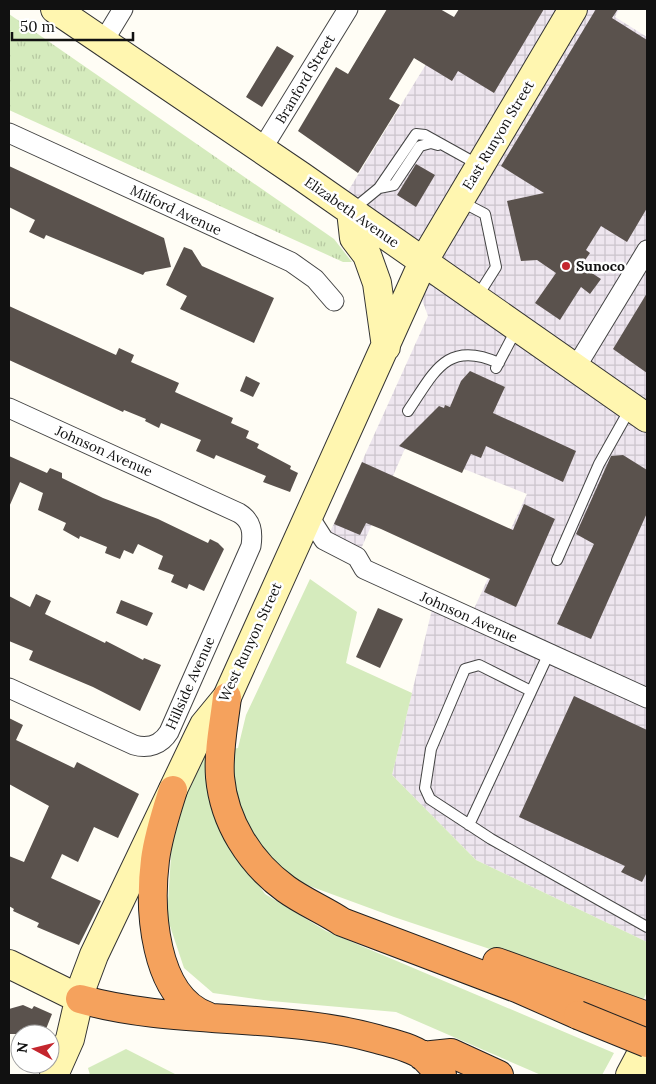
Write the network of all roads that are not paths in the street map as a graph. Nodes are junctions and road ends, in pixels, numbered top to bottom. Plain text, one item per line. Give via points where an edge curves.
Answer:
1 (55, 9) edge
2 (123, 9) edge
3 (348, 9) edge
4 (573, 9) edge
5 (103, 42) junction
6 (9, 133) edge
7 (262, 149) junction
8 (480, 166) junction
9 (459, 201) junction
10 (351, 211) junction
11 (647, 250) edge
12 (423, 262) junction
13 (476, 298) junction
14 (334, 301) dead end
15 (517, 327) junction
16 (386, 347) junction
17 (576, 367) junction
18 (9, 408) edge
19 (408, 411) dead end
20 (639, 412) edge
21 (308, 516) junction
22 (250, 524) joint
23 (557, 560) dead end
24 (549, 653) junction
25 (9, 688) edge
26 (531, 691) junction
27 (226, 697) junction
28 (647, 698) edge
29 (173, 790) junction
30 (469, 825) junction
31 (647, 927) edge
32 (9, 964) edge
33 (80, 999) junction
34 (583, 1005) junction
35 (647, 1016) edge
36 (210, 1017) junction
37 (647, 1043) edge
38 (422, 1056) junction
39 (54, 1075) edge
40 (442, 1075) edge
41 (499, 1075) edge
42 (630, 1075) edge

1 - 5 main road, Elizabeth Avenue
2 - 5 street
3 - 7 street, Branford Street
4 - 8 main road, East Runyon Street
5 - 7 main road, Elizabeth Avenue
6 - 14 street, Milford Avenue via 291,262 315,279
7 - 10 main road, Elizabeth Avenue
8 - 9 main road, East Runyon Street
8 - 10 lane via 425,134 416,134 379,188
9 - 12 main road, East Runyon Street
9 - 13 lane via 485,214 496,266
10 - 12 main road, Elizabeth Avenue
10 - 16 main road via 354,238 367,255 377,283
11 - 17 street
12 - 13 main road, Elizabeth Avenue
12 - 16 main road, West Runyon Street
13 - 15 main road, Elizabeth Avenue
15 - 17 main road, Elizabeth Avenue
15 - 19 lane via 497,367 470,355 439,365
16 - 21 main road, West Runyon Street
17 - 20 main road, Elizabeth Avenue
18 - 22 street, Johnson Avenue via 239,512
20 - 23 lane via 599,464
21 - 24 street, Johnson Avenue via 324,540 357,558 364,569
21 - 27 main road, West Runyon Street
22 - 25 street, Hillside Avenue via 251,546 169,732 162,740 147,747 134,745
24 - 26 lane
24 - 28 street, Johnson Avenue
26 - 30 lane
26 - 30 lane via 479,665 464,670 431,749 425,788 430,799
27 - 29 main road, West Runyon Street via 204,725
27 - 34 highway via 220,776 226,806 253,858 275,881 342,922 519,989
29 - 33 main road, West Runyon Street via 94,955
29 - 36 highway via 155,860 156,934 173,987 196,1011
30 - 31 lane
32 - 33 main road
33 - 36 highway via 126,1009
33 - 39 main road, West Runyon Street via 70,1039
34 - 35 highway
34 - 37 highway, bridge
36 - 38 highway via 331,1029 390,1043
37 - 42 main road
38 - 40 highway
38 - 41 highway via 451,1053

